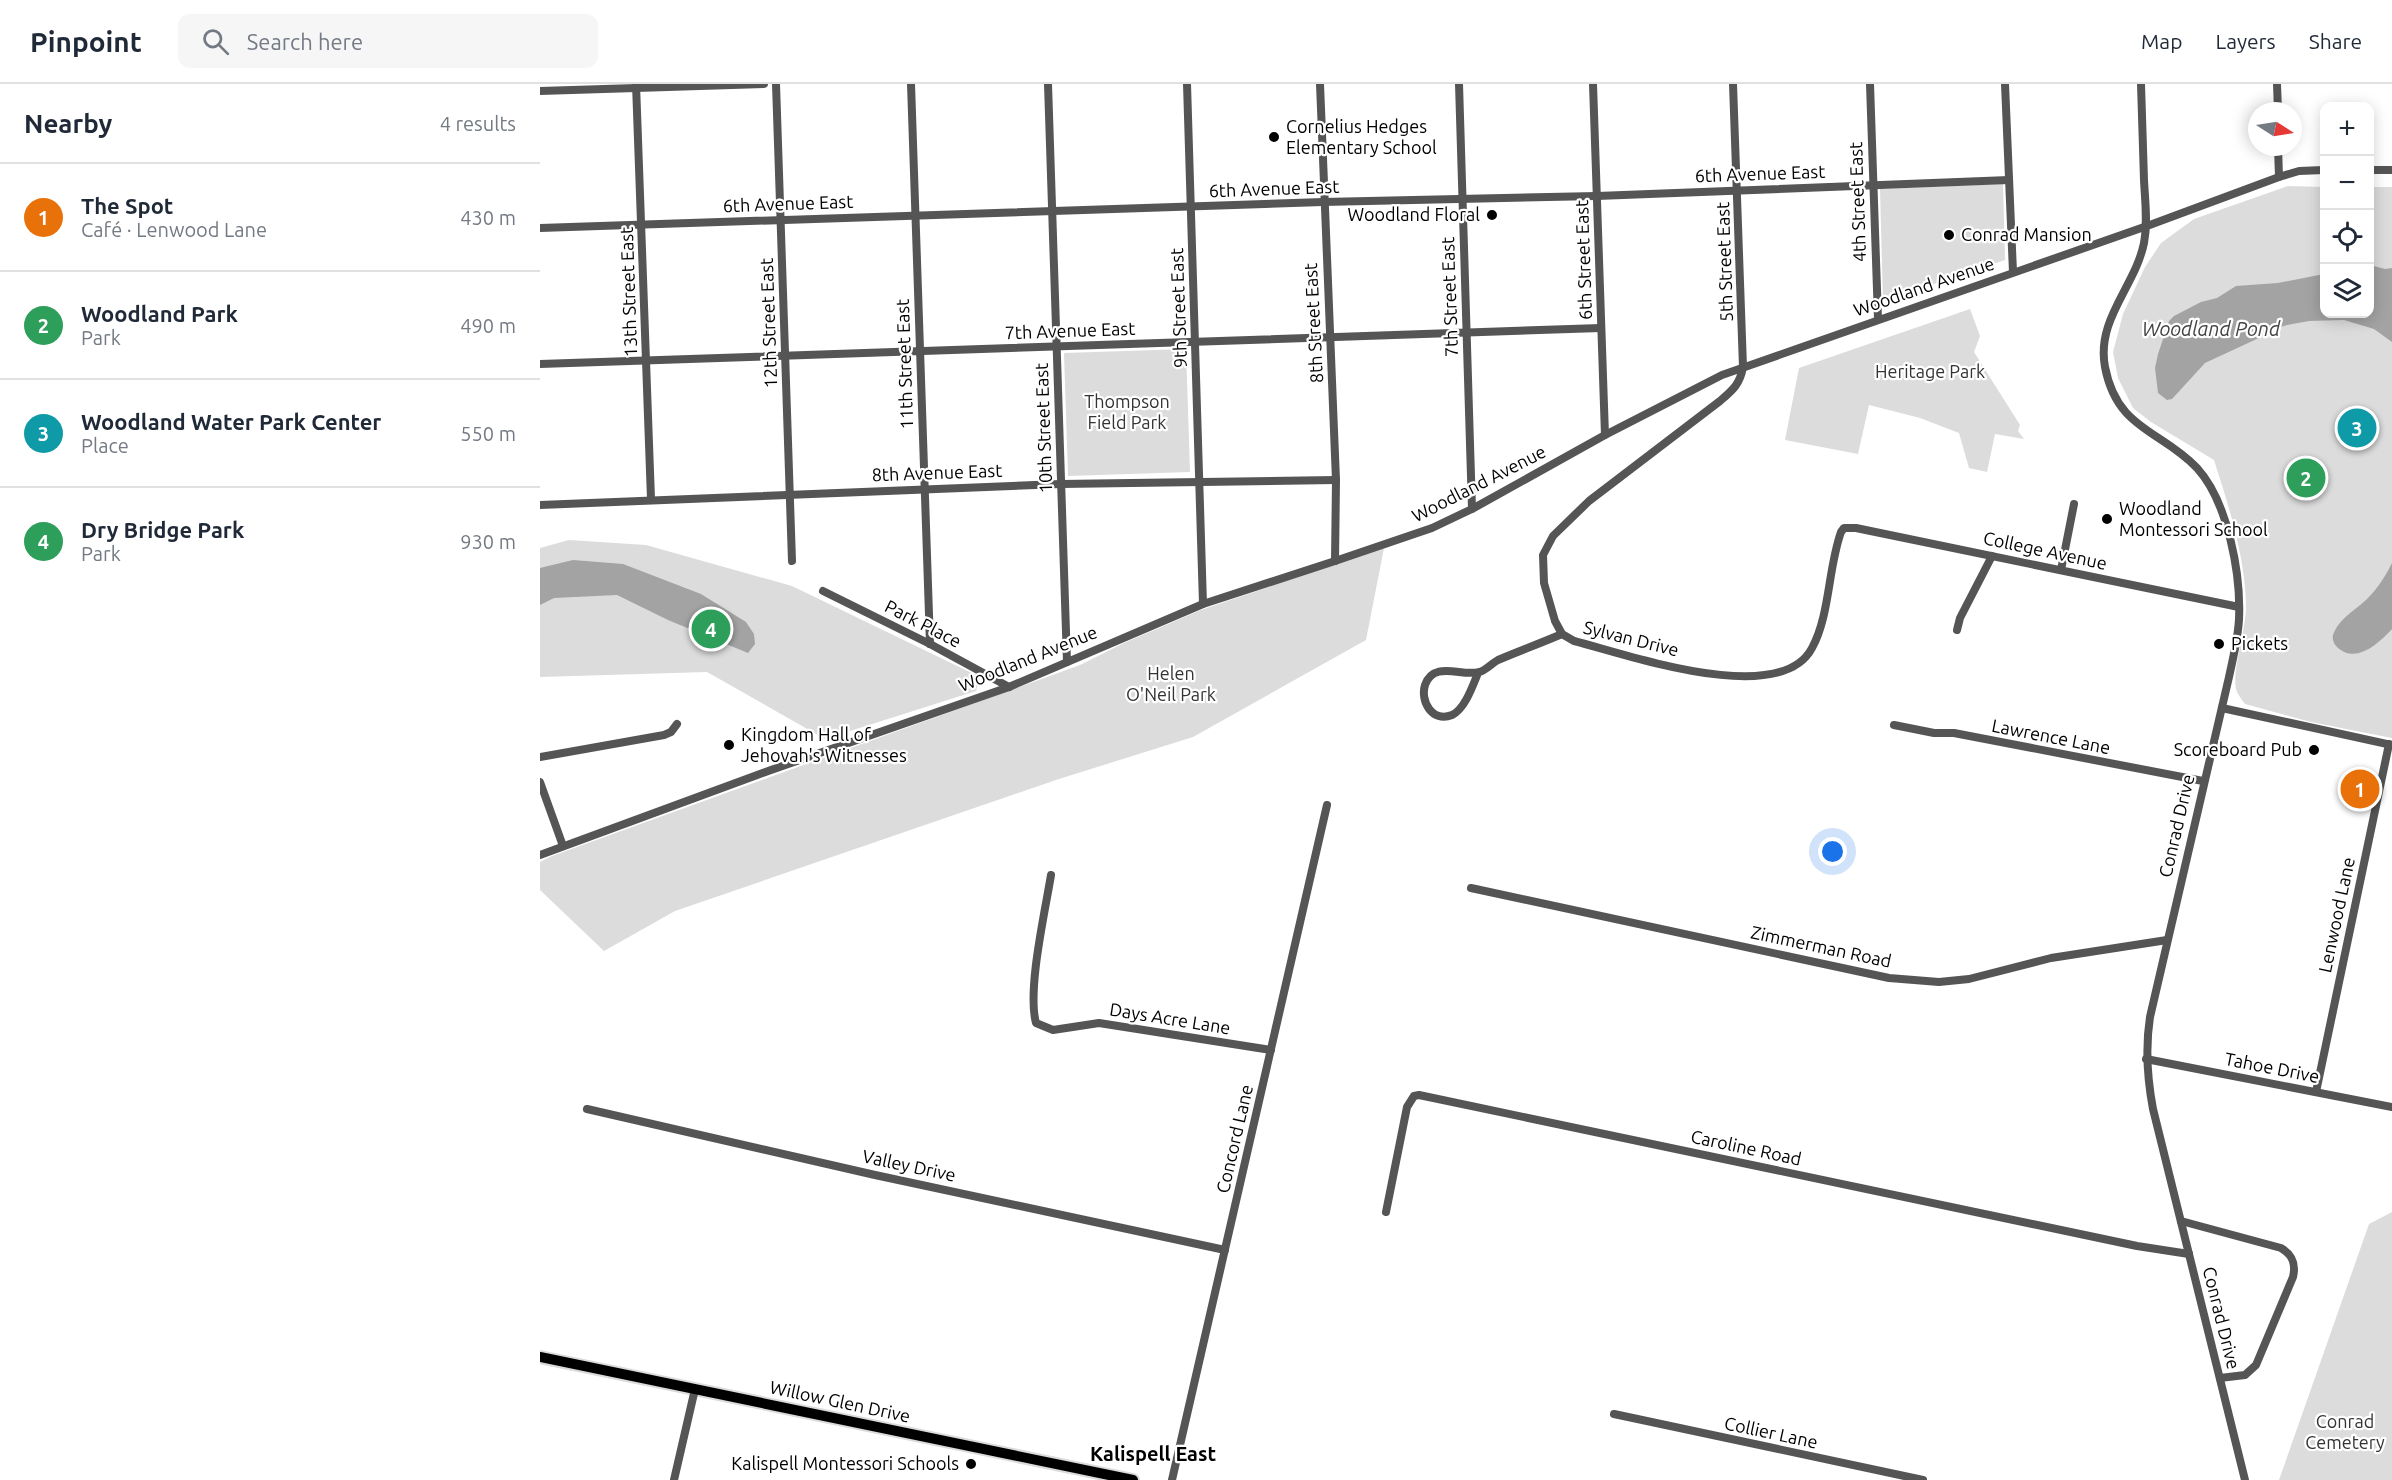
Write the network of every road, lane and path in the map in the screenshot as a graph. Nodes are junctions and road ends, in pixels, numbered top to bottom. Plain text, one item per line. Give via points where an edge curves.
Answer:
1 (764, 84) edge
2 (776, 84) edge
3 (911, 84) edge
4 (1048, 84) edge
5 (1186, 84) edge
6 (1320, 84) edge
7 (1459, 84) edge
8 (1593, 84) edge
9 (1733, 84) edge
10 (1870, 84) edge
11 (2006, 84) edge
12 (2141, 84) edge
13 (2277, 84) edge
14 (636, 86) edge
15 (540, 91) edge
16 (2278, 102) edge
17 (2278, 156) edge
18 (2320, 170) edge
19 (2374, 170) edge
20 (2392, 170) edge
21 (2279, 177) junction
22 (2009, 180) junction
23 (1872, 184) junction
24 (1738, 190) junction
25 (1597, 196) junction
26 (1462, 200) junction
27 (1323, 202) junction
28 (1190, 206) junction
29 (1052, 211) junction
30 (915, 215) junction
31 (780, 220) junction
32 (641, 224) junction
33 (2146, 226) junction
34 (540, 228) edge
35 (2013, 272) junction
36 (1878, 319) junction
37 (1601, 327) junction
38 (1466, 332) junction
39 (1330, 337) junction
40 (1195, 342) junction
41 (1056, 346) junction
42 (920, 351) junction
43 (785, 355) junction
44 (646, 361) junction
45 (540, 364) edge
46 (1743, 367) junction
47 (1605, 435) junction
48 (1336, 480) junction
49 (1199, 482) junction
50 (1061, 484) junction
51 (925, 489) junction
52 (790, 493) junction
53 (651, 500) junction
54 (2074, 504) dead end
55 (540, 505) edge
56 (1472, 509) junction
57 (1844, 528) joint
58 (1992, 556) junction
59 (792, 561) dead end
60 (1335, 561) junction
61 (2061, 570) junction
62 (823, 591) dead end
63 (1203, 604) junction
64 (2239, 607) junction
65 (1957, 630) dead end
66 (1562, 634) junction
67 (930, 644) junction
68 (1067, 662) junction
69 (1478, 673) junction
70 (1009, 687) junction
71 (2222, 708) junction
72 (677, 724) dead end
73 (1894, 725) dead end
74 (2390, 745) edge
75 (540, 757) edge
76 (2203, 780) junction
77 (540, 782) edge
78 (1327, 805) dead end
79 (563, 846) junction
80 (541, 855) edge
81 (1051, 875) dead end
82 (1471, 888) dead end
83 (2167, 940) junction
84 (1271, 1050) junction
85 (2146, 1059) junction
86 (2316, 1092) junction
87 (2392, 1107) edge
88 (587, 1109) dead end
89 (1386, 1212) dead end
90 (2181, 1221) junction
91 (1225, 1250) junction
92 (2189, 1254) junction
93 (540, 1357) edge
94 (2220, 1378) junction
95 (695, 1389) junction
96 (1614, 1414) dead end
97 (674, 1480) edge
98 (1133, 1480) edge
99 (1172, 1480) edge
100 (1923, 1480) edge
101 (2245, 1480) edge

1 - 14 street
2 - 31 street, 12th Street East
3 - 30 street, 11th Street East
4 - 29 street, 10th Street East
5 - 28 street, 9th Street East
6 - 27 street, 8th Street East
7 - 26 street, 7th Street East
8 - 25 street, 6th Street East
9 - 24 street, 5th Street East
10 - 23 street, 4th Street East
11 - 22 street
12 - 33 street, Conrad Drive
13 - 16 street
14 - 15 street
14 - 32 street, 13th Street East
17 - 21 street
18 - 21 street, Woodland Avenue
19 - 20 street
21 - 33 street, Woodland Avenue
22 - 23 street, 6th Avenue East
22 - 35 street
23 - 24 street, 6th Avenue East
23 - 36 street, 4th Street East
24 - 25 street, 6th Avenue East
24 - 46 street, 5th Street East
25 - 26 street, 6th Avenue East
25 - 37 street, 6th Street East
26 - 27 street, 6th Avenue East
26 - 38 street, 7th Street East
27 - 28 street, 6th Avenue East
27 - 39 street, 8th Street East
28 - 29 street, 6th Avenue East
28 - 40 street, 9th Street East
29 - 30 street, 6th Avenue East
29 - 41 street, 10th Street East
30 - 31 street, 6th Avenue East
30 - 42 street, 11th Street East
31 - 32 street, 6th Avenue East
31 - 43 street, 12th Street East
32 - 34 street, 6th Avenue East
32 - 44 street, 13th Street East
33 - 35 street, Woodland Avenue
33 - 64 street, Conrad Drive via 2140,256 2108,325 2105,366 2117,401 2131,418 2197,468 2213,492 2234,562
35 - 36 street, Woodland Avenue
36 - 46 street, Woodland Avenue
37 - 38 street, 7th Avenue East
37 - 47 street, 6th Street East
38 - 39 street, 7th Avenue East
38 - 56 street, 7th Street East
39 - 40 street, 7th Avenue East
39 - 48 street, 8th Street East
40 - 41 street, 7th Avenue East
40 - 49 street, 9th Street East
41 - 42 street, 7th Avenue East
41 - 50 street, 10th Street East
42 - 43 street, 7th Avenue East
42 - 51 street, 11th Street East
43 - 44 street, 7th Avenue East
43 - 52 street, 12th Street East
44 - 45 street, 7th Avenue East
44 - 53 street, 13th Street East
46 - 47 street, Woodland Avenue
46 - 66 street, Sylvan Drive via 1738,386 1589,501 1553,536 1543,555 1542,573
47 - 56 street, Woodland Avenue
48 - 49 street, 8th Avenue East
48 - 60 street, 8th Street East
49 - 50 street, 8th Avenue East
49 - 63 street, 9th Street East
50 - 51 street, 8th Avenue East
50 - 68 street, 10th Street East
51 - 52 street, 8th Avenue East
51 - 67 street, 11th Street East
52 - 53 street, 8th Avenue East
52 - 59 street, 12th Street East
53 - 55 street, 8th Avenue East
54 - 61 street
56 - 60 street, Woodland Avenue via 1432,528
57 - 58 street, College Avenue
57 - 66 street, Sylvan Drive via 1814,645 1800,664 1791,669 1768,675 1716,675 1574,641
58 - 61 street, College Avenue
58 - 65 street
60 - 63 street, Woodland Avenue
61 - 64 street, College Avenue
62 - 67 street, Park Place
63 - 68 street, Woodland Avenue
64 - 71 street, Conrad Drive via 2236,645
66 - 69 street
67 - 70 street, Park Place
68 - 70 street, Woodland Avenue
69 - 69 street via 1468,695 1451,715 1431,712 1425,704 1427,680 1437,673
70 - 79 street, Woodland Avenue
71 - 74 street
71 - 76 street, Conrad Drive
72 - 75 street via 664,735
73 - 76 street, Lawrence Lane
74 - 86 street, Lenwood Lane
76 - 83 street, Conrad Drive
77 - 79 street
78 - 84 street, Concord Lane
79 - 80 street, Woodland Avenue
81 - 84 street, Days Acre Lane via 1039,948 1033,1009 1036,1023 1053,1030 1099,1023
82 - 83 street, Zimmerman Road via 1914,981 1968,979 2061,956
83 - 85 street, Conrad Drive via 2150,1017
84 - 91 street, Concord Lane
85 - 86 street, Tahoe Drive
85 - 90 street, Conrad Drive via 2153,1109
86 - 87 street, Tahoe Drive
88 - 91 street, Valley Drive
89 - 92 street, Caroline Road via 1407,1107 1419,1095
90 - 92 street, Conrad Drive
90 - 94 street via 2281,1248 2295,1265 2256,1365 2245,1375
91 - 99 street, Concord Lane
92 - 94 street, Conrad Drive
93 - 95 main road, Willow Glen Drive
94 - 101 street, Conrad Drive
95 - 97 street
95 - 98 main road, Willow Glen Drive
96 - 100 street, Collier Lane

